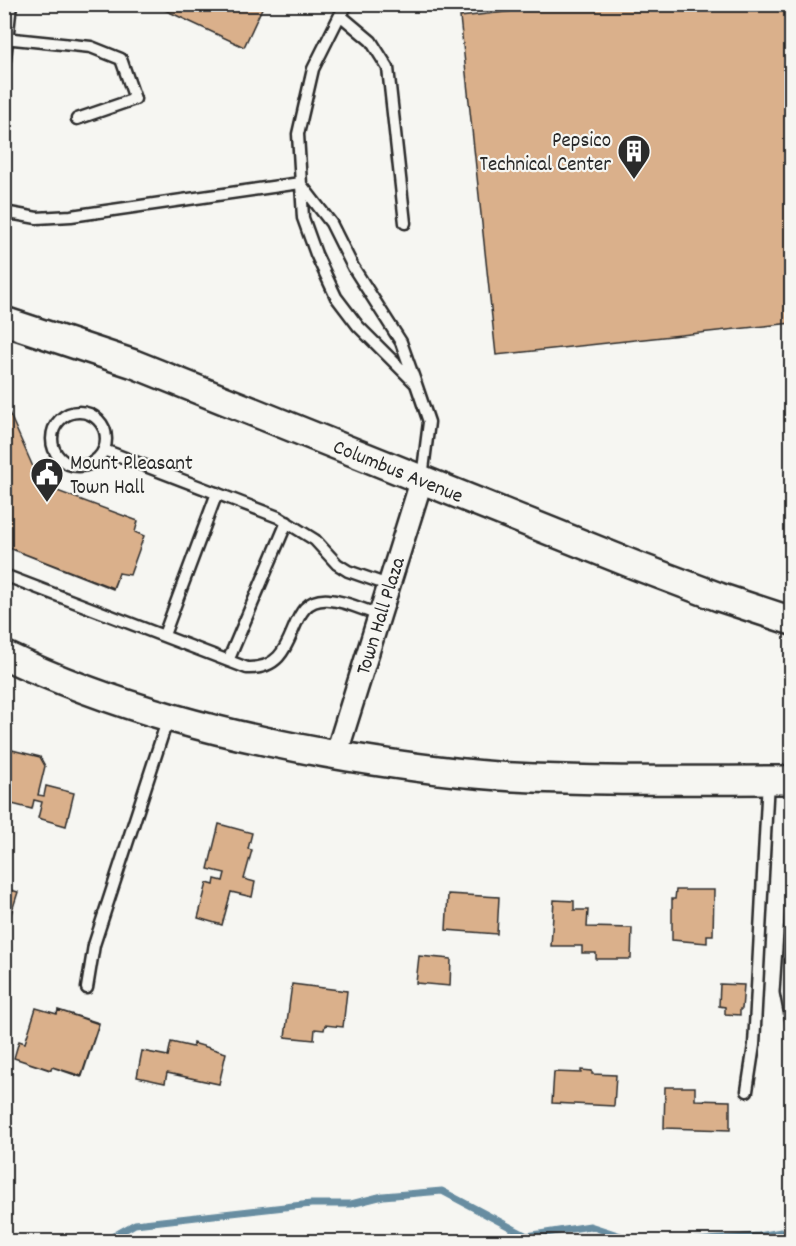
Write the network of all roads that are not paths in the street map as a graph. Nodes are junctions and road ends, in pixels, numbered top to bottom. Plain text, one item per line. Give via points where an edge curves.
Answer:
1 (11, 4) edge
2 (348, 4) edge
3 (340, 15) junction
4 (6, 38) edge
5 (4, 68) edge
6 (77, 119) dead end
7 (300, 183) junction
8 (4, 212) edge
9 (405, 223) dead end
10 (4, 321) edge
11 (416, 384) junction
12 (104, 450) junction
13 (422, 479) junction
14 (217, 493) junction
15 (287, 522) junction
16 (4, 575) edge
17 (388, 585) junction
18 (379, 615) junction
19 (792, 621) edge
20 (164, 635) junction
21 (4, 655) edge
22 (228, 661) junction
23 (168, 717) junction
24 (336, 755) junction
25 (780, 780) edge
26 (792, 902) edge
27 (87, 988) dead end
28 (792, 1023) edge
29 (747, 1091) dead end

1 - 4 lane
2 - 3 lane
3 - 7 lane via 310,80 298,134
3 - 9 lane via 371,41 388,68
4 - 5 lane
4 - 6 lane via 91,47 121,59 135,99
7 - 8 lane via 71,216 37,218
7 - 11 lane via 331,223 400,342
7 - 11 lane via 303,218 336,297 358,326
10 - 13 street, Columbus Avenue via 134,364
11 - 13 lane via 429,422
12 - 12 lane via 102,424 88,413 71,412 52,431 58,457 74,466 92,463
12 - 14 lane
13 - 17 street, Town Hall Plaza
13 - 19 street, Columbus Avenue via 678,582
14 - 15 lane
14 - 20 lane
15 - 17 lane via 315,540 348,571
15 - 22 lane
16 - 20 lane
17 - 18 street, Town Hall Plaza
18 - 22 lane via 329,600 317,601 300,614 278,659 256,669
18 - 24 street, Town Hall Plaza
20 - 22 lane
21 - 23 street via 82,689
23 - 24 street
23 - 27 lane via 94,945
24 - 25 street via 431,770 513,777
25 - 29 lane
26 - 28 lane via 786,992

